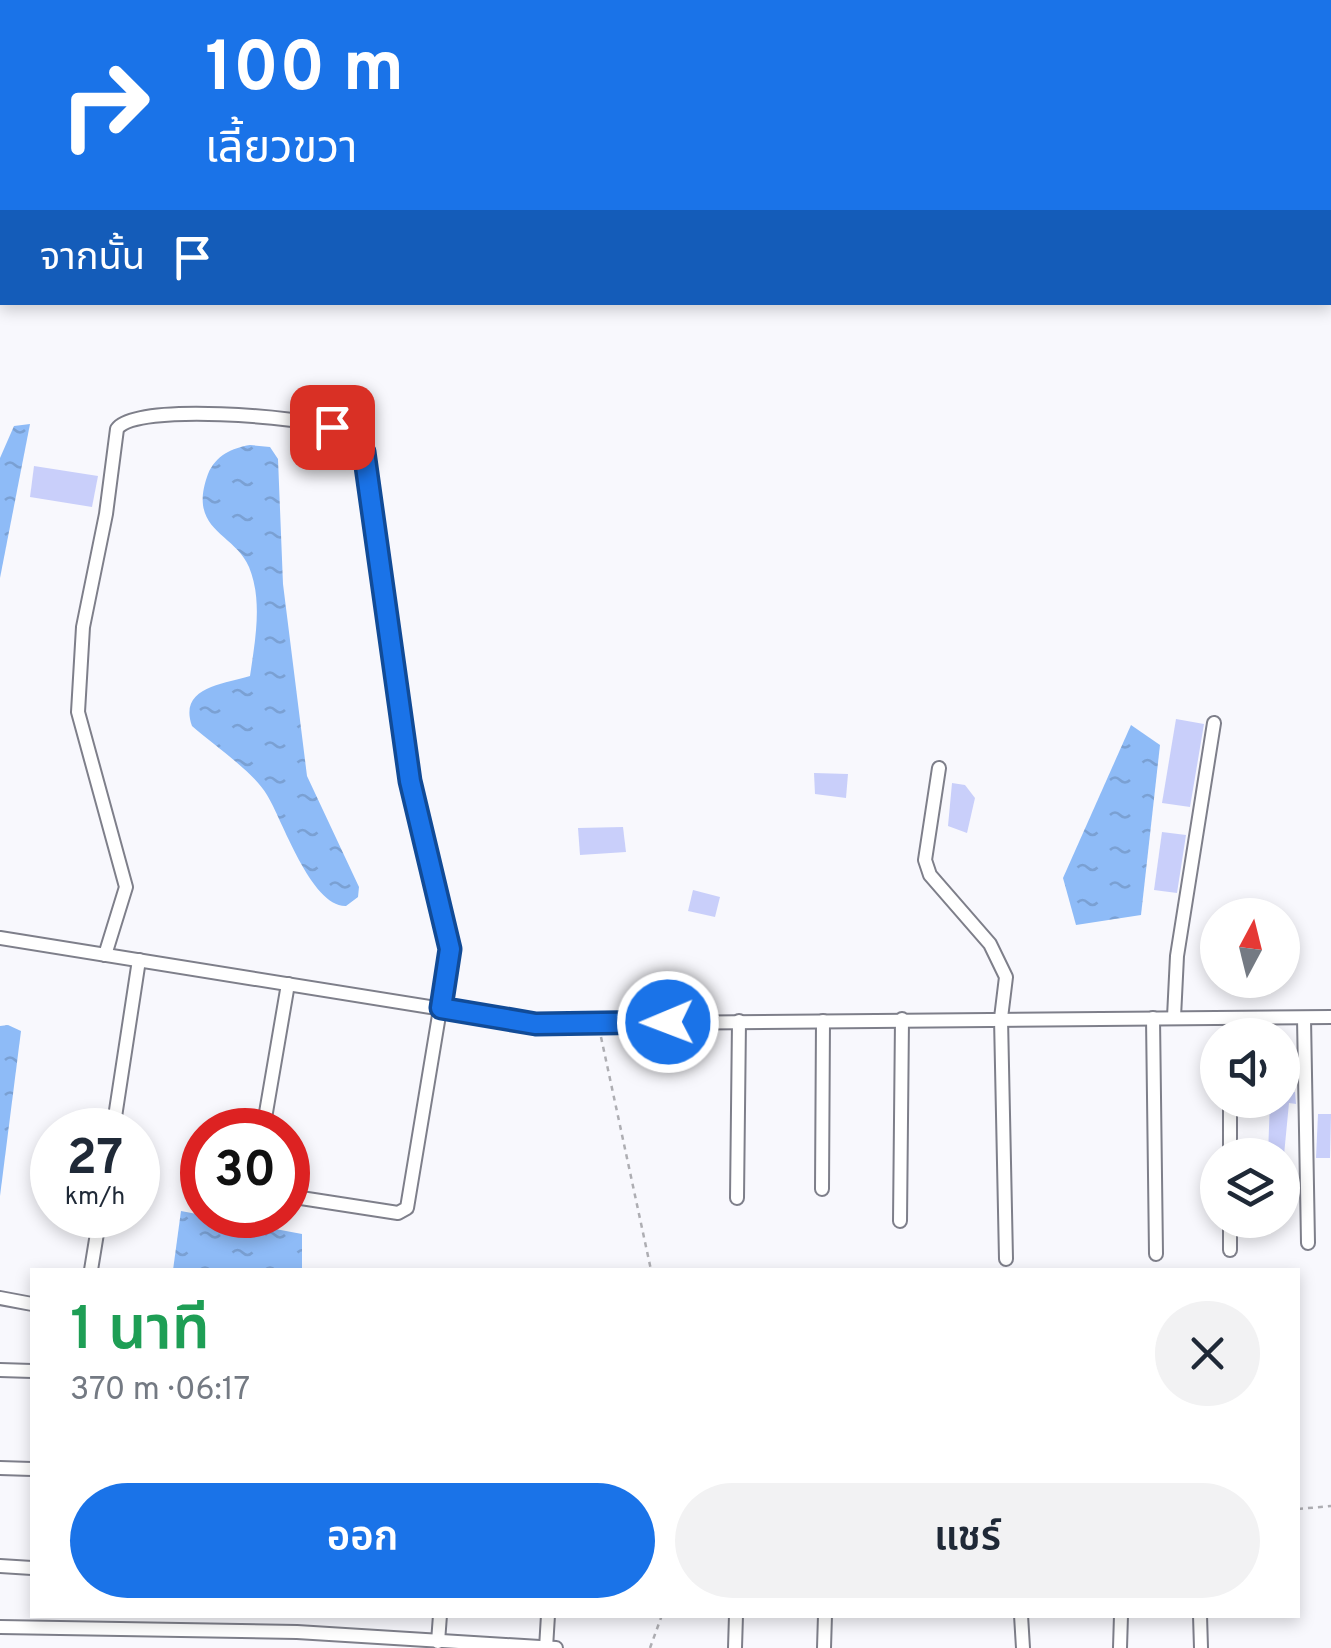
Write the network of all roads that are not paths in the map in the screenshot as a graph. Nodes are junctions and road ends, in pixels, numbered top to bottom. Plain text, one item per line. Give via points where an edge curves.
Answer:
1 (1214, 723) dead end
2 (939, 768) dead end
3 (0, 938) edge
4 (105, 955) junction
5 (138, 960) junction
6 (288, 984) junction
7 (441, 1008) junction
8 (1174, 1017) junction
9 (1331, 1017) edge
10 (1002, 1018) junction
11 (1152, 1018) junction
12 (1231, 1018) edge
13 (1300, 1018) edge
14 (1304, 1018) junction
15 (902, 1019) junction
16 (823, 1021) junction
17 (739, 1022) junction
18 (116, 1108) edge
19 (267, 1108) edge
20 (822, 1189) dead end
21 (738, 1198) dead end
22 (310, 1199) edge
23 (900, 1221) dead end
24 (97, 1238) edge
25 (1230, 1238) edge
26 (1308, 1244) dead end
27 (1230, 1250) dead end
28 (1156, 1254) dead end
29 (1006, 1259) dead end
30 (92, 1268) edge
31 (0, 1298) edge
32 (30, 1304) edge
33 (0, 1370) edge
34 (30, 1371) edge
35 (0, 1468) edge
36 (30, 1470) edge
37 (0, 1566) edge
38 (30, 1568) edge
39 (440, 1618) edge
40 (548, 1618) edge
41 (736, 1618) edge
42 (825, 1618) edge
43 (1022, 1618) edge
44 (1121, 1618) edge
45 (1200, 1618) edge
46 (0, 1628) edge
47 (248, 1630) junction
48 (297, 1632) junction
49 (438, 1642) junction
50 (390, 1643) edge
51 (484, 1647) edge
52 (245, 1648) edge
53 (298, 1648) edge
54 (546, 1648) edge
55 (556, 1648) edge
56 (735, 1648) edge
57 (824, 1648) edge
58 (1023, 1648) edge
59 (1120, 1648) edge
60 (1201, 1648) edge

1 - 8 street via 1176,956
2 - 10 street via 925,860 930,875 1000,958 1006,977
3 - 4 street
4 - 5 street
4 - 7 street via 126,887 78,712 83,627 117,429 130,417 238,414 332,427 364,452 410,781 450,949
5 - 6 street
5 - 18 street
6 - 7 street
6 - 19 street
7 - 17 street via 536,1024
7 - 22 street via 407,1208 398,1213
8 - 11 street
8 - 12 street
9 - 14 street
10 - 11 street
10 - 15 street
10 - 29 street
11 - 28 street
13 - 14 street
14 - 26 street
15 - 16 street
15 - 23 street
16 - 17 street
16 - 20 street
17 - 21 street
24 - 30 street
25 - 27 street
31 - 32 street
33 - 34 street
35 - 36 street
37 - 38 street
39 - 49 street
40 - 54 street
41 - 56 street
42 - 57 street
43 - 58 street
44 - 59 street
45 - 60 street
46 - 47 street
47 - 48 street
47 - 52 street
48 - 50 street
48 - 53 street
49 - 50 street
49 - 51 street
51 - 54 street
54 - 55 street

